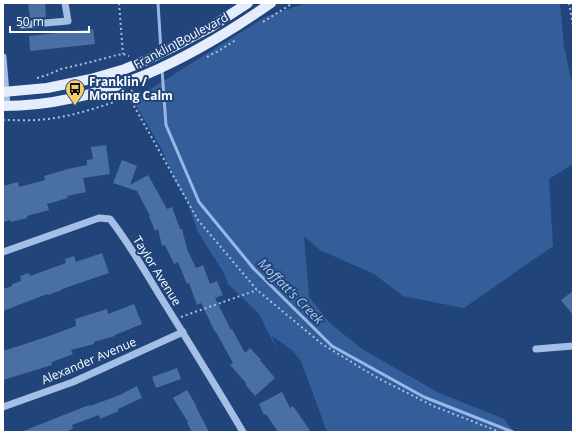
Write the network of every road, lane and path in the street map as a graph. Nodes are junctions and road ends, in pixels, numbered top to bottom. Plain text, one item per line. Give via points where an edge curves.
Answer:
1 (65, 3) edge
2 (119, 3) edge
3 (248, 3) edge
4 (271, 3) edge
5 (569, 3) edge
6 (22, 25) dead end
7 (573, 25) edge
8 (123, 54) junction
9 (132, 56) dead end
10 (3, 57) edge
11 (36, 78) dead end
12 (4, 92) edge
13 (5, 106) edge
14 (3, 120) edge
15 (3, 252) edge
16 (257, 290) junction
17 (175, 319) junction
18 (183, 332) junction
19 (573, 346) edge
20 (536, 349) dead end
21 (3, 407) edge
22 (243, 432) edge
23 (500, 432) edge

1 - 6 street via 68,20
2 - 8 path
3 - 12 main road, Franklin Boulevard via 175,46 125,69 47,88
4 - 13 main road, Franklin Boulevard via 217,38 127,83 50,103
5 - 7 path
8 - 9 path
8 - 11 path via 61,69
10 - 12 street
12 - 13 street
14 - 16 path via 64,116 129,97 198,220
15 - 17 street, Taylor Avenue via 99,218 110,219
16 - 17 path
16 - 23 path via 322,344 376,377 433,406
17 - 18 street, Taylor Avenue
18 - 21 street, Alexander Avenue via 74,382
18 - 22 street, Taylor Avenue
19 - 20 street

